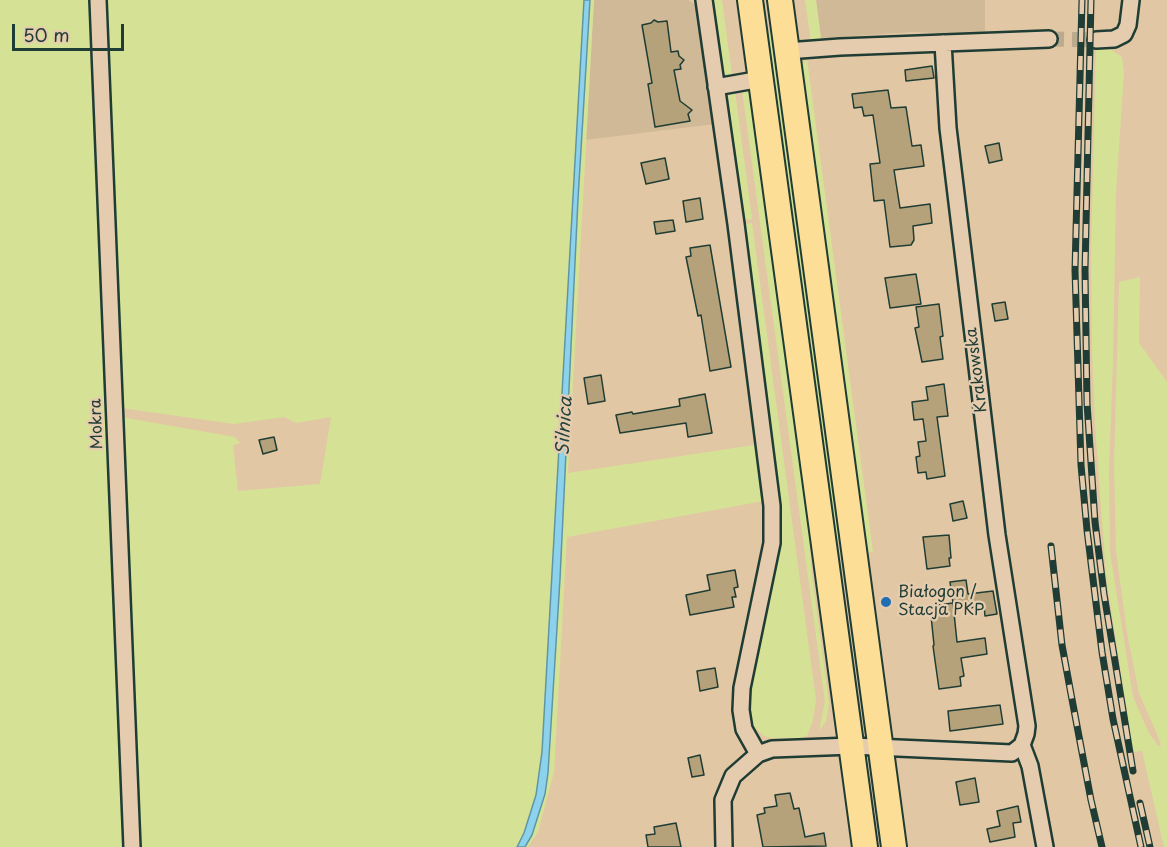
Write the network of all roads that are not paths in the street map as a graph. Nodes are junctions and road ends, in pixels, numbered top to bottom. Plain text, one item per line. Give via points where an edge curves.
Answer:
1 (98, 0) edge
2 (704, 0) edge
3 (750, 0) edge
4 (780, 0) edge
5 (1131, 0) edge
6 (1049, 39) tunnel mouth
7 (1096, 40) tunnel mouth
8 (943, 43) junction
9 (787, 51) junction
10 (761, 79) junction
11 (716, 87) junction
12 (1022, 745) junction
13 (852, 746) junction
14 (881, 748) junction
15 (758, 754) junction
16 (132, 847) edge
17 (724, 847) edge
18 (865, 847) edge
19 (894, 847) edge
20 (1045, 847) edge

1 - 16 street, Mokra
2 - 11 street
3 - 10 main road
4 - 9 main road
5 - 7 street via 1124,34
6 - 8 street
8 - 9 street
8 - 12 street, Krakowska via 948,128 997,534 1027,726
9 - 14 main road
10 - 11 street
10 - 13 main road
11 - 15 street via 772,506 772,543 742,688 744,729
12 - 14 street via 1012,753
12 - 20 street, Krakowska via 1030,766
13 - 14 street
13 - 15 street via 772,749
13 - 18 main road
14 - 19 main road
15 - 17 street via 733,776 723,800

